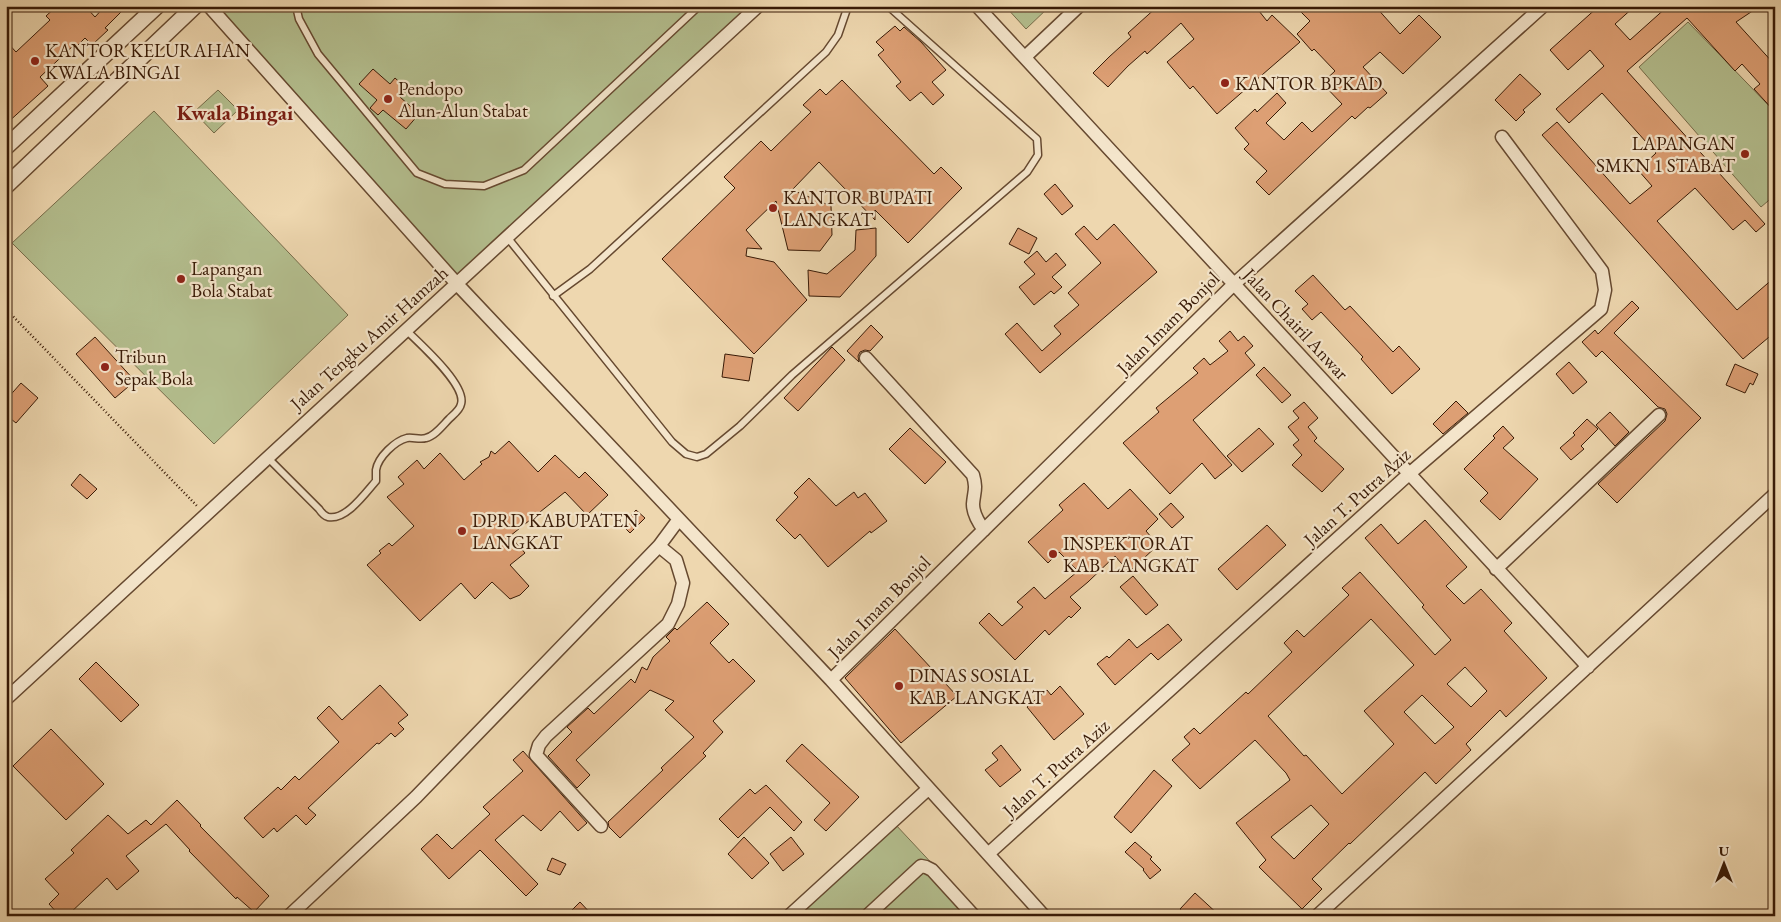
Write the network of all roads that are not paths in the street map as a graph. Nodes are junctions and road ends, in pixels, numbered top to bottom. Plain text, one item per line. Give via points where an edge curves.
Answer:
1 (157, 6) edge
2 (195, 6) edge
3 (209, 6) edge
4 (296, 6) edge
5 (699, 6) edge
6 (758, 6) edge
7 (848, 6) edge
8 (888, 6) edge
9 (977, 6) edge
10 (1078, 6) edge
11 (1543, 6) edge
12 (1025, 57) junction
13 (1502, 137) dead end
14 (6, 147) edge
15 (6, 186) edge
16 (507, 237) junction
17 (456, 284) junction
18 (1233, 285) junction
19 (553, 296) junction
20 (406, 330) junction
21 (866, 358) dead end
22 (1659, 415) dead end
23 (267, 457) junction
24 (1409, 474) junction
25 (1775, 494) edge
26 (679, 519) junction
27 (984, 530) junction
28 (659, 546) junction
29 (1496, 569) junction
30 (1588, 667) junction
31 (831, 680) junction
32 (6, 699) edge
33 (928, 789) junction
34 (601, 826) dead end
35 (988, 854) junction
36 (289, 916) edge
37 (788, 916) edge
38 (867, 916) edge
39 (974, 916) edge
40 (1044, 916) edge
41 (1317, 916) edge

1 - 14 street
2 - 15 street
3 - 17 street
4 - 5 lane via 299,19 318,54 417,173 445,184 484,186 524,170
6 - 16 street, Jalan Tengku Amir Hamzah
7 - 19 lane via 838,35 826,52 590,269
8 - 19 lane via 1037,139 1038,155 1027,172 792,375 740,426 706,454 697,457 686,454 672,442
9 - 12 street, Jalan Chairil Anwar
10 - 12 street
11 - 18 street, Jalan Imam Bonjol
12 - 18 street, Jalan Chairil Anwar
13 - 24 street, Jalan T. Putra Aziz via 1602,271 1606,290 1601,309
16 - 17 street, Jalan Tengku Amir Hamzah
16 - 19 lane
17 - 20 street, Jalan Tengku Amir Hamzah
17 - 26 street
18 - 24 street, Jalan Chairil Anwar
18 - 27 street, Jalan Imam Bonjol
20 - 23 street, Jalan Tengku Amir Hamzah
20 - 23 lane via 444,369 460,392 461,406 437,431 427,438 400,440 379,462 376,481 350,510 335,516 327,516 318,509
21 - 27 street via 973,475 976,486 973,505
22 - 29 street
23 - 32 street, Jalan Tengku Amir Hamzah
24 - 29 street, Jalan Chairil Anwar
24 - 35 street, Jalan T. Putra Aziz
25 - 30 street
26 - 28 street
26 - 31 street
27 - 31 street, Jalan Imam Bonjol
28 - 34 street via 676,560 683,583 678,604 668,624 546,736 536,755
28 - 36 street via 416,797
29 - 30 street, Jalan Chairil Anwar
30 - 41 street
31 - 33 street
33 - 35 street
33 - 37 street
35 - 40 street
38 - 39 street via 921,866 932,870

